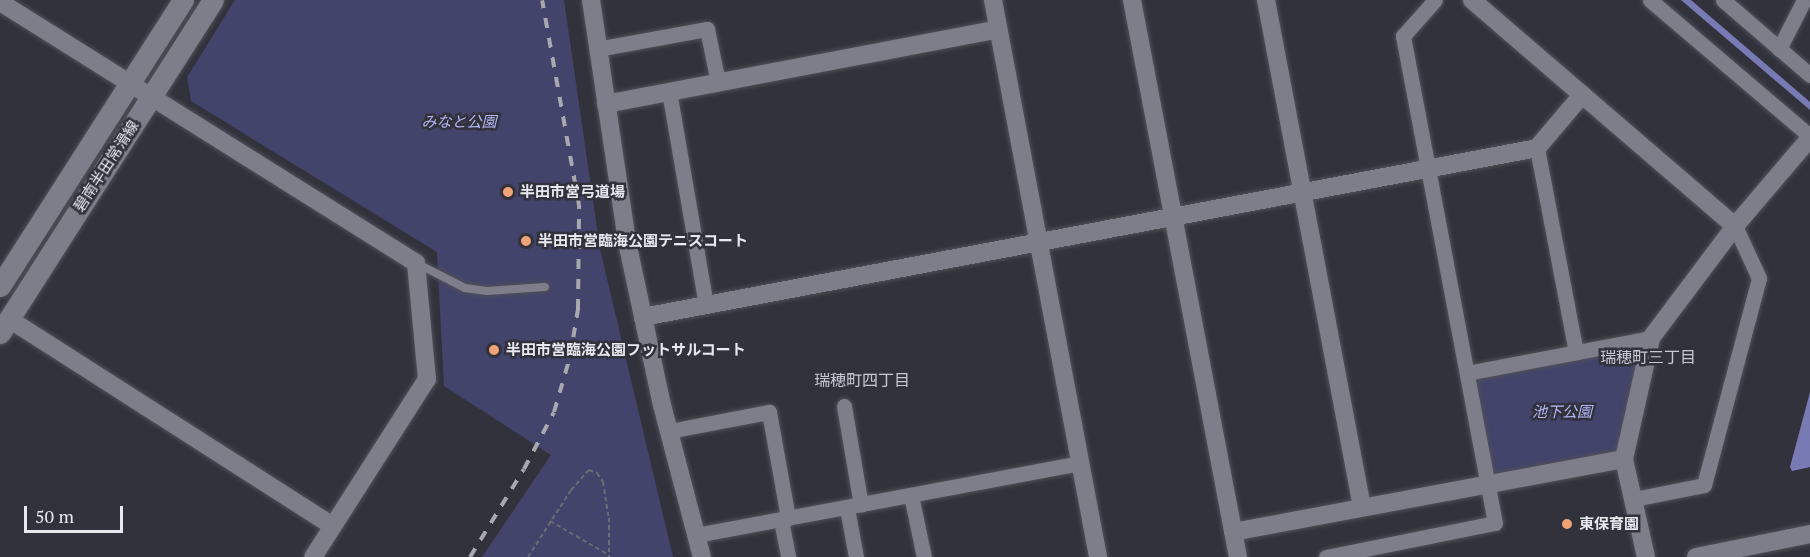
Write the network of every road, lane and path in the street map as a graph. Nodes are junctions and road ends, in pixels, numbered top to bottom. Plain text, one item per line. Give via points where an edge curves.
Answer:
1 (183, 0) edge
2 (213, 0) edge
3 (591, 0) edge
4 (993, 0) edge
5 (1132, 0) edge
6 (1266, 0) edge
7 (1435, 0) edge
8 (1472, 0) edge
9 (1650, 0) edge
10 (1723, 0) edge
11 (1804, 0) edge
12 (0, 3) edge
13 (999, 29) junction
14 (597, 49) junction
15 (1779, 49) junction
16 (1810, 75) edge
17 (718, 82) junction
18 (129, 84) junction
19 (669, 91) junction
20 (1581, 95) junction
21 (151, 97) junction
22 (606, 104) junction
23 (1810, 137) edge
24 (1537, 148) junction
25 (1428, 168) junction
26 (1302, 192) junction
27 (1174, 216) junction
28 (1735, 225) junction
29 (1039, 243) junction
30 (417, 263) junction
31 (0, 286) edge
32 (545, 287) dead end
33 (706, 305) junction
34 (643, 317) junction
35 (4, 326) edge
36 (1652, 338) junction
37 (1576, 352) junction
38 (1467, 373) junction
39 (844, 406) dead end
40 (669, 431) junction
41 (1624, 459) junction
42 (1080, 463) junction
43 (1488, 484) junction
44 (911, 495) junction
45 (1634, 499) junction
46 (854, 507) junction
47 (1362, 507) junction
48 (784, 519) junction
49 (550, 521) junction
50 (333, 526) junction
51 (1233, 532) junction
52 (1810, 534) edge
53 (696, 535) junction
54 (1740, 553) edge
55 (609, 556) edge
56 (313, 557) edge
57 (528, 557) edge
58 (702, 557) edge
59 (788, 557) edge
60 (856, 557) edge
61 (924, 557) edge
62 (1098, 557) edge
63 (1238, 557) edge
64 (1326, 557) edge
65 (1646, 557) edge
66 (1696, 557) edge

1 - 18 main road, 碧南半田常滑線
2 - 21 main road, 碧南半田常滑線
3 - 14 street
4 - 13 street
5 - 27 street
6 - 26 street
7 - 25 street via 1403,36
8 - 20 street
9 - 23 street
10 - 15 street
11 - 15 street
12 - 18 street
13 - 17 street
13 - 29 street
14 - 17 street via 706,29
14 - 22 street
15 - 16 street
17 - 19 street
18 - 21 street
18 - 31 main road, 碧南半田常滑線
19 - 22 street
19 - 33 street
20 - 24 street
20 - 28 street
21 - 30 street
21 - 35 main road, 碧南半田常滑線
22 - 34 street
23 - 28 street
24 - 25 street
24 - 37 street
25 - 26 street
25 - 38 street
26 - 27 street
26 - 47 street
27 - 29 street
27 - 51 street
28 - 36 street
28 - 45 street via 1759,278 1704,485
29 - 33 street
29 - 42 street
30 - 32 lane via 465,288 487,291
30 - 50 street via 427,379
33 - 34 street
34 - 40 street
35 - 50 street
36 - 37 street
36 - 41 street
37 - 38 street
38 - 43 street
39 - 46 street
40 - 48 street via 769,412
40 - 53 street
41 - 43 street
41 - 45 street
42 - 44 street
42 - 62 street
43 - 47 street
43 - 64 street via 1496,523
44 - 46 street
44 - 61 street
45 - 65 street
46 - 48 street
46 - 60 street
47 - 51 street
48 - 53 street
48 - 59 street
49 - 55 path
49 - 55 path via 583,474 594,470 604,491
49 - 57 path
50 - 56 street
51 - 63 street
52 - 54 street
53 - 58 street
54 - 66 street

